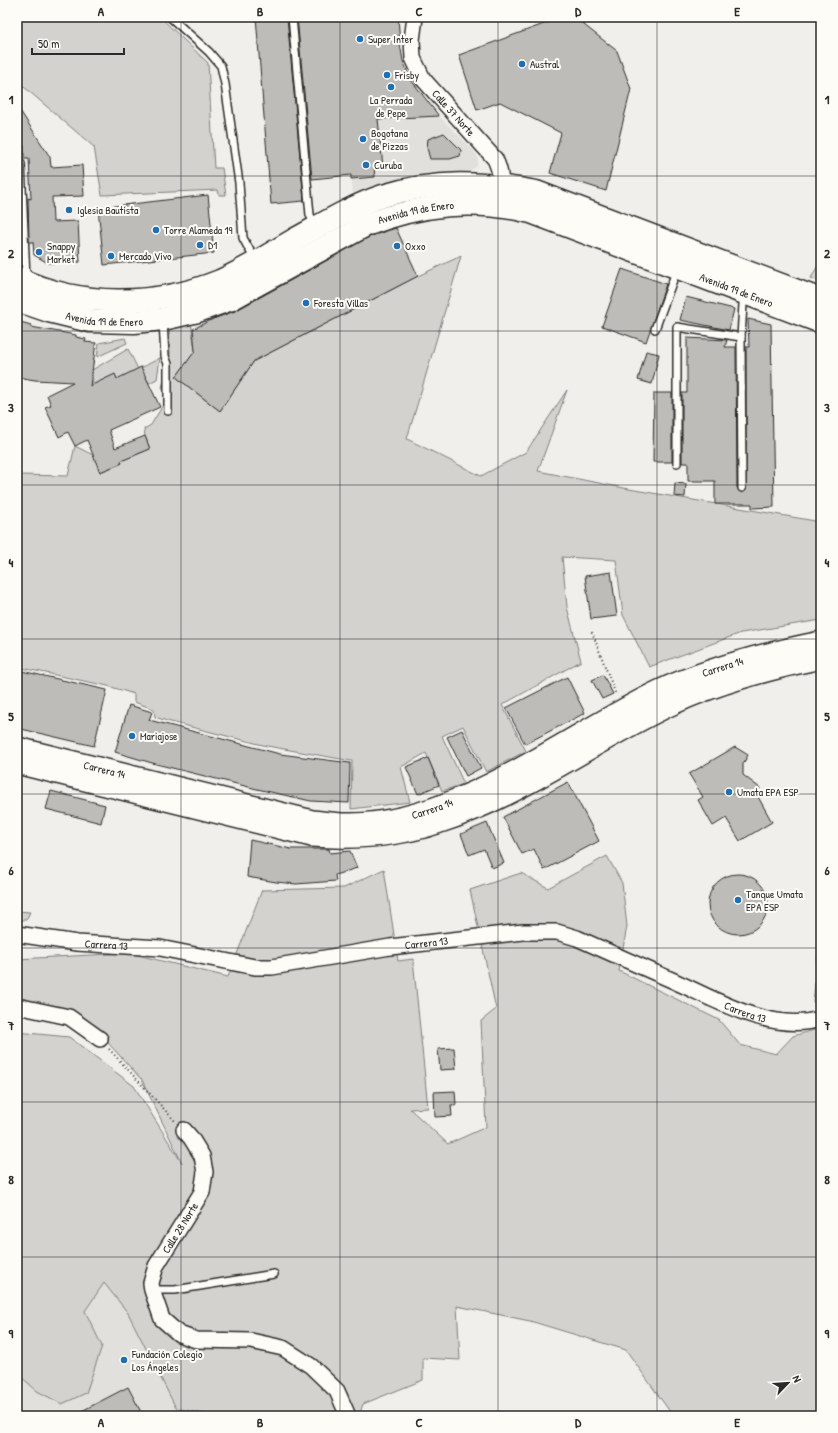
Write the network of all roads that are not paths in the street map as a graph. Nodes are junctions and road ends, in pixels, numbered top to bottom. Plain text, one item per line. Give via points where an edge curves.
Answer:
1 (170, 17) edge
2 (292, 17) edge
3 (415, 17) edge
4 (21, 164) dead end
5 (498, 196) junction
6 (316, 228) junction
7 (256, 262) junction
8 (677, 267) junction
9 (20, 287) edge
10 (746, 293) junction
11 (821, 300) edge
12 (161, 309) junction
13 (821, 322) edge
14 (655, 329) dead end
15 (741, 337) junction
16 (168, 411) dead end
17 (677, 463) dead end
18 (742, 488) dead end
19 (821, 642) edge
20 (821, 658) edge
21 (17, 748) edge
22 (17, 763) edge
23 (17, 934) edge
24 (17, 1006) edge
25 (821, 1019) edge
26 (100, 1039) road end
27 (188, 1134) road end
28 (274, 1274) dead end
29 (152, 1290) junction
30 (348, 1416) edge

1 - 7 lane via 221,66 239,183 243,238
2 - 6 lane via 310,215
3 - 5 street, Calle 37 Norte via 413,58 423,79 495,159 501,172
4 - 9 lane
5 - 6 main road, Avenida 19 de Enero via 460,183 430,185 401,191 357,206
5 - 8 main road, Avenida 19 de Enero via 530,212
5 - 11 main road, Avenida 19 de Enero via 536,192
5 - 12 main road, Avenida 19 de Enero via 389,216 366,225 229,300 198,310
6 - 7 main road, Avenida 19 de Enero
7 - 12 main road, Avenida 19 de Enero via 220,280 192,290
8 - 10 main road, Avenida 19 de Enero
8 - 14 lane
9 - 12 main road, Avenida 19 de Enero via 48,311 90,321 134,322
10 - 13 main road, Avenida 19 de Enero
10 - 15 lane
12 - 16 lane via 168,364
15 - 17 lane via 677,327
15 - 18 lane
19 - 21 main road, Carrera 14 via 766,653 660,691 471,794 407,816 346,824 312,821
20 - 22 main road, Carrera 14 via 770,669 705,690 666,707 478,808 436,824 384,835 346,839 312,836
23 - 25 street, Carrera 13 via 77,943 160,948 255,967 272,967 390,947 523,932 557,932 577,938 745,1013 784,1022
24 - 26 street via 68,1017
27 - 29 street, Calle 28 Norte via 202,1156 205,1172 202,1192 156,1266 151,1283
28 - 29 lane via 175,1290
29 - 30 street, Calle 28 Norte via 162,1319 179,1334 196,1340 251,1341 283,1348 311,1366 337,1391

